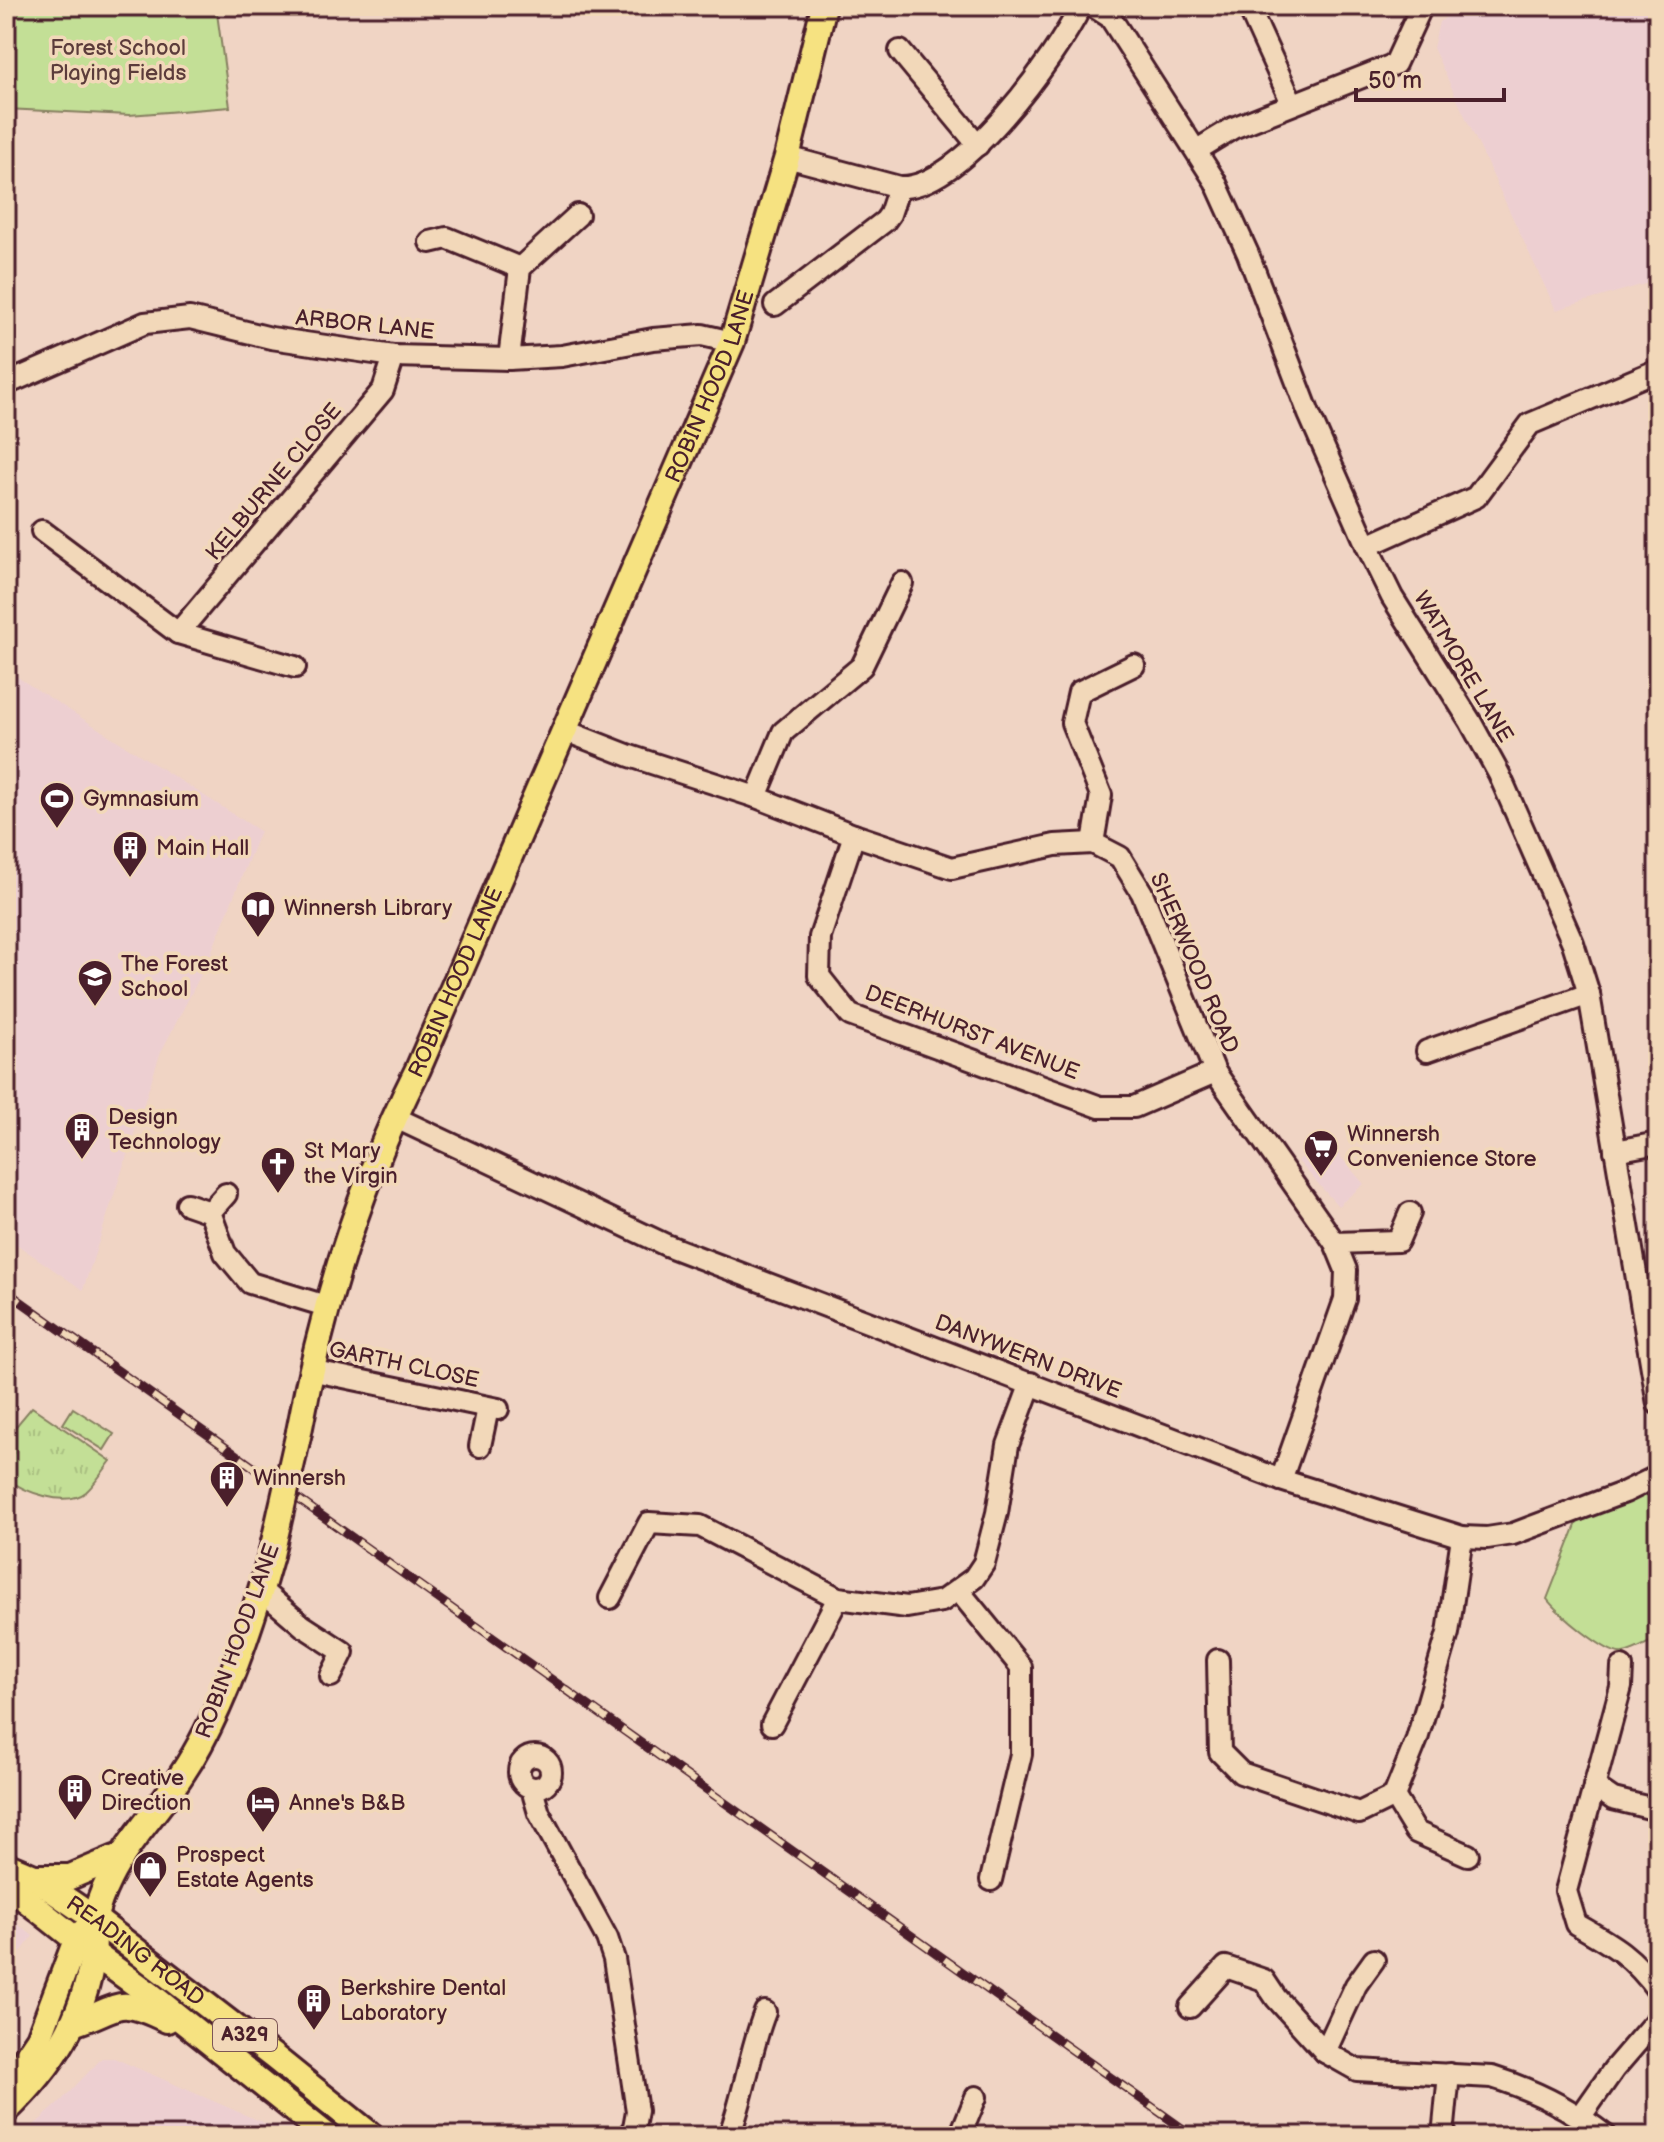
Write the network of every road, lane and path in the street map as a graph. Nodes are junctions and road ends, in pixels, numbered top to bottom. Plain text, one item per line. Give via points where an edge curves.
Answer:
1 (824, 6) edge
2 (1081, 6) edge
3 (1093, 6) edge
4 (1248, 6) edge
5 (1418, 6) edge
6 (900, 51) dead end
7 (1292, 103) junction
8 (978, 145) junction
9 (1197, 150) junction
10 (787, 157) junction
11 (899, 187) junction
12 (578, 215) dead end
13 (430, 242) dead end
14 (520, 268) junction
15 (775, 305) dead end
16 (732, 342) junction
17 (394, 356) junction
18 (509, 359) junction
19 (1658, 370) edge
20 (6, 384) edge
21 (42, 531) dead end
22 (1367, 546) junction
23 (902, 583) dead end
24 (178, 633) junction
25 (1134, 665) dead end
26 (295, 667) dead end
27 (566, 731) junction
28 (756, 797) junction
29 (854, 835) junction
30 (1093, 843) junction
31 (1589, 994) junction
32 (1427, 1051) dead end
33 (1215, 1072) junction
34 (394, 1117) junction
35 (1658, 1143) edge
36 (1615, 1151) junction
37 (226, 1194) dead end
38 (187, 1204) dead end
39 (210, 1212) junction
40 (1410, 1213) dead end
41 (1335, 1243) junction
42 (326, 1306) junction
43 (1652, 1339) edge
44 (310, 1370) junction
45 (1031, 1383) junction
46 (1658, 1404) edge
47 (480, 1446) dead end
48 (1658, 1476) edge
49 (1281, 1480) junction
50 (1462, 1537) junction
51 (261, 1590) junction
52 (959, 1591) junction
53 (610, 1598) dead end
54 (838, 1598) junction
55 (1218, 1660) dead end
56 (1622, 1667) dead end
57 (331, 1676) dead end
58 (772, 1724) dead end
59 (1594, 1786) junction
60 (534, 1789) dead end
61 (1394, 1796) junction
62 (1658, 1810) edge
63 (1468, 1855) dead end
64 (121, 1858) junction
65 (6, 1865) edge
66 (32, 1876) junction
67 (991, 1880) dead end
68 (6, 1884) edge
69 (95, 1919) junction
70 (85, 1947) junction
71 (1374, 1960) dead end
72 (1658, 1991) edge
73 (1190, 2007) dead end
74 (765, 2012) dead end
75 (1658, 2018) edge
76 (72, 2024) junction
77 (195, 2030) junction
78 (1325, 2052) junction
79 (1449, 2074) junction
80 (6, 2087) edge
81 (976, 2097) dead end
82 (6, 2111) edge
83 (1581, 2116) junction
84 (327, 2136) edge
85 (372, 2136) edge
86 (628, 2136) edge
87 (729, 2136) edge
88 (960, 2136) edge
89 (1443, 2136) edge
90 (1606, 2136) edge

1 - 10 main road, ROBIN HOOD LANE
2 - 8 street via 1036,76
3 - 9 street, WATMORE LANE via 1110,17
4 - 7 street
5 - 7 street via 1395,64
6 - 8 street
7 - 9 street
8 - 11 street via 931,181
9 - 22 street, WATMORE LANE via 1236,227
10 - 11 street
10 - 16 main road, ROBIN HOOD LANE
11 - 15 street via 885,221
12 - 14 street
13 - 14 street via 447,238
14 - 18 street
16 - 18 street, ARBOR LANE via 702,335
16 - 27 main road, ROBIN HOOD LANE
17 - 18 street, ARBOR LANE
17 - 20 street, ARBOR LANE via 271,338 190,318 145,323
17 - 24 street, KELBURNE CLOSE via 383,390
19 - 22 street via 1530,424 1476,497
21 - 24 street
22 - 31 street, WATMORE LANE via 1499,774 1573,943
23 - 28 street via 862,666 783,732
24 - 26 street
25 - 30 street via 1079,692 1072,723 1101,795
27 - 28 street
27 - 34 main road, ROBIN HOOD LANE
28 - 29 street
29 - 30 street via 952,868 1055,845
29 - 33 street, DEERHURST AVENUE via 820,937 819,976 850,1015 1100,1107 1134,1107
30 - 33 street, SHERWOOD ROAD via 1120,857 1142,893
31 - 32 street
31 - 36 street, WATMORE LANE
33 - 41 street, SHERWOOD ROAD
34 - 42 main road, ROBIN HOOD LANE
34 - 45 street, DANYWERN DRIVE via 666,1245
35 - 36 street
36 - 43 street, WATMORE LANE
37 - 39 street
38 - 39 street
39 - 42 street via 225,1253 250,1283
40 - 41 street via 1398,1241
41 - 49 street, SHERWOOD ROAD via 1346,1270 1345,1299
42 - 44 main road, ROBIN HOOD LANE
43 - 46 street, WATMORE LANE
44 - 47 street, GARTH CLOSE via 493,1408
44 - 51 main road, ROBIN HOOD LANE, bridge
45 - 49 street, DANYWERN DRIVE
45 - 52 street via 1008,1445 984,1563
48 - 50 street, DANYWERN DRIVE via 1513,1534
49 - 50 street, DANYWERN DRIVE
50 - 61 street via 1448,1633
51 - 57 street via 343,1652
51 - 64 main road, ROBIN HOOD LANE via 205,1734
52 - 54 street via 942,1601 907,1607
52 - 67 street via 1021,1667 1021,1754
53 - 54 street via 649,1523 700,1526
54 - 58 street
55 - 61 street via 1220,1752 1241,1773 1359,1813
56 - 59 street
59 - 62 street via 1613,1799
59 - 72 street via 1566,1891 1576,1924 1629,1957
60 - 86 street via 539,1813 614,1959 637,2111
61 - 63 street via 1416,1832
64 - 66 main road via 70,1877
64 - 69 main road, ROBIN HOOD LANE
65 - 66 main road, READING ROAD / A329
66 - 69 main road, READING ROAD / A329
68 - 70 main road, READING ROAD / A329
69 - 70 main road, ROBIN HOOD LANE
69 - 85 main road, READING ROAD / A329
70 - 76 main road via 88,1980
70 - 77 main road, READING ROAD / A329
70 - 80 main road via 39,2038
71 - 78 street via 1356,1985
73 - 78 street via 1226,1967 1264,1980
74 - 87 street
75 - 83 street
76 - 77 main road via 131,2005
76 - 82 main road via 51,2062
77 - 84 main road, READING ROAD / A329
78 - 79 street via 1357,2070
79 - 83 street via 1509,2082
79 - 89 street
81 - 88 street
83 - 90 street

